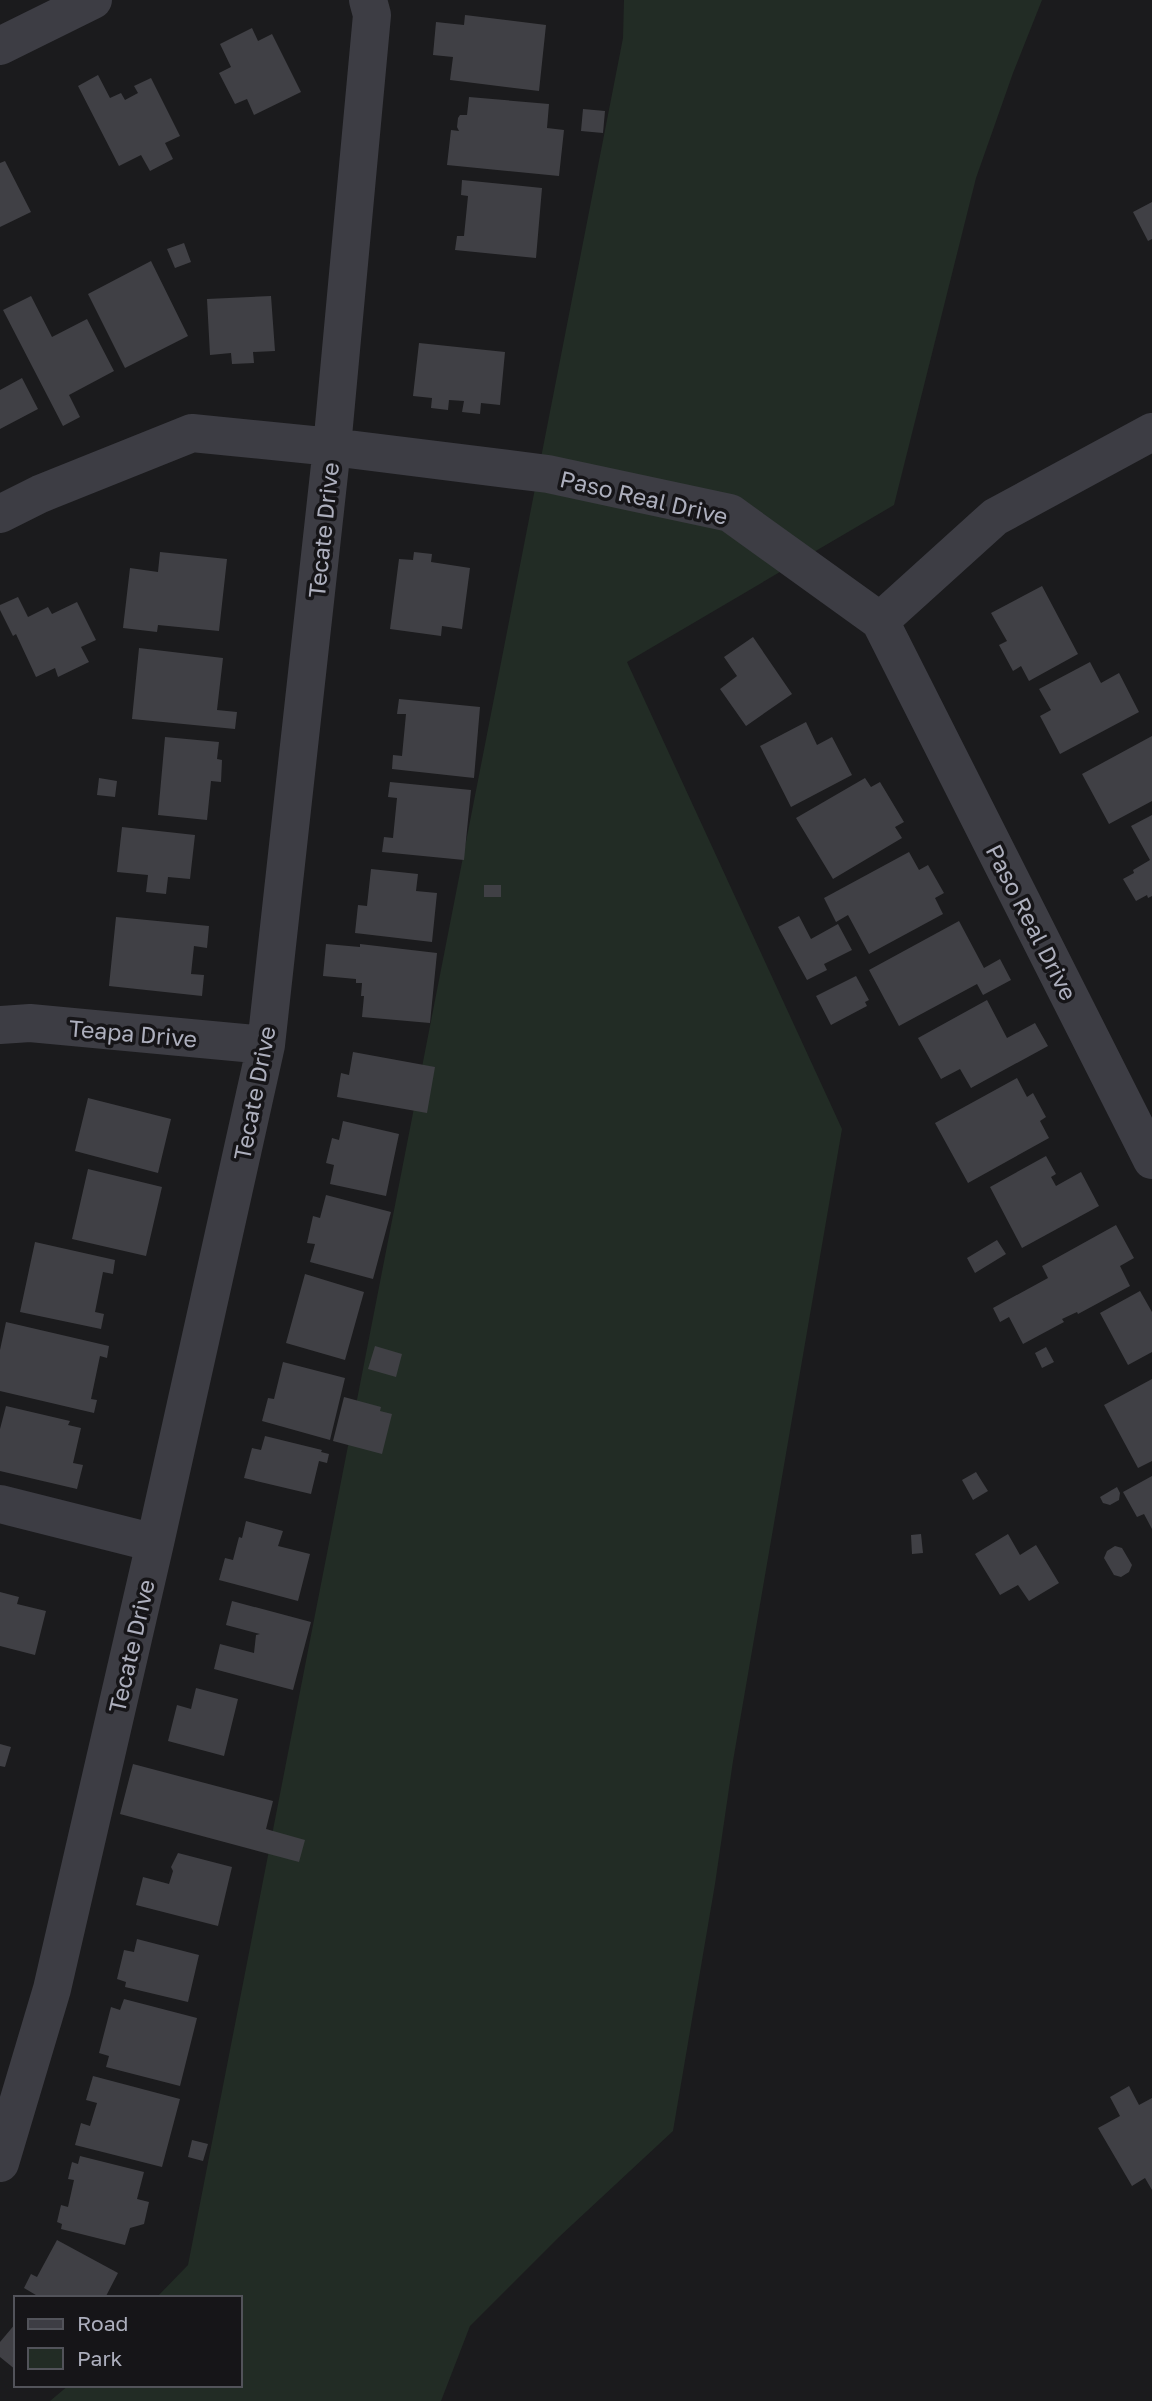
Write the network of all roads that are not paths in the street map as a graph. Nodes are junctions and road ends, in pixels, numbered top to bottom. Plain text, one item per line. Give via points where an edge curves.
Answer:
1 (93, 0) edge
2 (368, 0) edge
3 (0, 46) edge
4 (1152, 432) edge
5 (332, 447) junction
6 (0, 514) edge
7 (880, 621) junction
8 (0, 1025) edge
9 (266, 1045) junction
10 (1152, 1160) edge
11 (0, 1504) edge
12 (155, 1544) junction
13 (0, 2163) edge

1 - 3 street
2 - 5 street, Tecate Drive via 373,15
4 - 7 street via 995,517
5 - 6 street, Paso Real Drive via 192,433
5 - 7 street, Paso Real Drive via 548,474 730,513
5 - 9 street, Tecate Drive
7 - 10 street, Paso Real Drive
8 - 9 street, Teapa Drive via 30,1023
9 - 12 street, Tecate Drive
11 - 12 street
12 - 13 street, Tecate Drive via 52,1989

